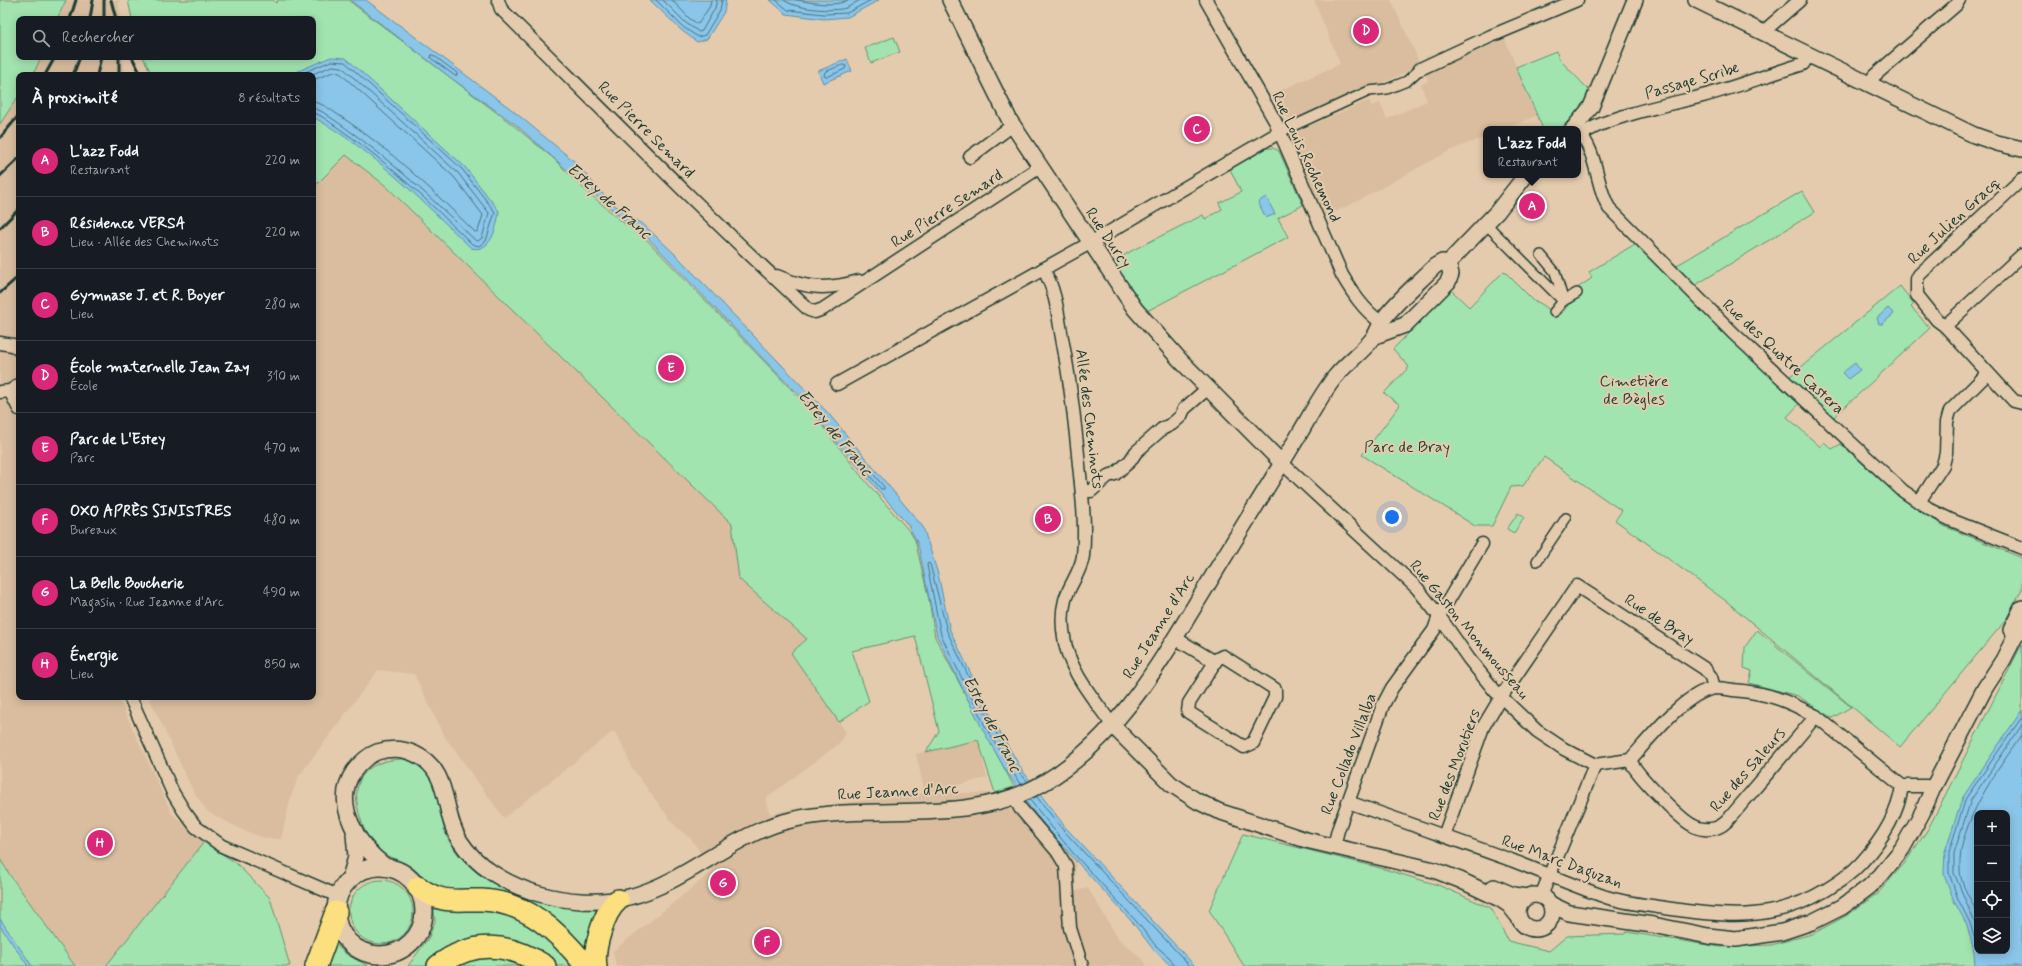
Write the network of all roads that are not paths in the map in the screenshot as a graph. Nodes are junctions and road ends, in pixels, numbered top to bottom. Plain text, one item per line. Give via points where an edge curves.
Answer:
1 (492, 0) edge
2 (950, 0) edge
3 (1206, 0) edge
4 (1577, 0) edge
5 (1635, 0) edge
6 (1696, 0) edge
7 (1800, 0) edge
8 (1958, 2) edge
9 (499, 4) edge
10 (1765, 34) junction
11 (1808, 56) junction
12 (1420, 70) joint
13 (1870, 85) junction
14 (1013, 125) junction
15 (1580, 126) edge
16 (1581, 131) edge
17 (1280, 132) junction
18 (1581, 136) edge
19 (2022, 149) edge
20 (970, 157) dead end
21 (1040, 167) junction
22 (1524, 178) edge
23 (2022, 179) edge
24 (1486, 224) junction
25 (1089, 243) junction
26 (2022, 254) edge
27 (1541, 255) dead end
28 (1448, 263) junction
29 (1043, 269) junction
30 (768, 273) junction
31 (870, 278) junction
32 (1577, 293) dead end
33 (1563, 301) junction
34 (1554, 312) dead end
35 (1381, 322) junction
36 (1945, 326) junction
37 (1375, 336) junction
38 (0, 343) edge
39 (16, 348) edge
40 (1988, 373) junction
41 (837, 384) dead end
42 (1208, 388) junction
43 (10, 389) edge
44 (16, 402) edge
45 (2022, 403) edge
46 (1282, 463) junction
47 (1082, 492) junction
48 (1919, 502) junction
49 (1566, 518) dead end
50 (1482, 544) dead end
51 (2022, 548) edge
52 (1537, 561) dead end
53 (1577, 586) joint
54 (2022, 608) edge
55 (1439, 616) junction
56 (2022, 622) edge
57 (1175, 638) junction
58 (1215, 662) junction
59 (1714, 688) junction
60 (1984, 688) junction
61 (1501, 697) junction
62 (131, 700) edge
63 (1816, 716) junction
64 (1113, 726) junction
65 (1630, 760) junction
66 (1595, 765) junction
67 (1902, 786) junction
68 (1933, 788) junction
69 (1017, 795) junction
70 (1348, 802) junction
71 (353, 828) junction
72 (1444, 836) junction
73 (1334, 843) junction
74 (385, 866) junction
75 (1551, 875) junction
76 (350, 878) junction
77 (418, 887) junction
78 (1526, 897) junction
79 (618, 900) junction
80 (1546, 900) junction
81 (337, 904) junction
82 (1517, 915) junction
83 (1609, 920) junction
84 (1547, 925) junction
85 (407, 947) junction
86 (368, 954) junction
87 (316, 966) edge
88 (381, 966) edge
89 (402, 966) edge
90 (438, 966) edge
91 (545, 966) edge
92 (586, 966) edge
93 (596, 966) edge
94 (1082, 966) edge

1 - 9 street, Rue Pierre Semard
2 - 14 street, Rue Durcy via 995,94
3 - 17 street, Rue Louis Rochemond
4 - 12 street via 1491,36
5 - 15 street via 1591,107
6 - 10 street
7 - 10 street via 1770,26
8 - 13 street via 1874,76
9 - 30 street, Rue Pierre Semard
10 - 11 street
11 - 13 street
11 - 16 street, Passage Scribe via 1803,64
12 - 17 street via 1406,81 1387,89 1369,92
13 - 19 street via 1974,135
14 - 20 street
14 - 21 street, Rue Durcy
17 - 25 street
17 - 35 street, Rue Louis Rochemond via 1342,275 1355,295
18 - 48 street, Rue des Quatre Castera via 1589,147 1604,199 1614,214 1750,349 1903,491
21 - 25 street, Rue Durcy
21 - 31 street, Rue Pierre Semard
22 - 24 street, Rue Jeanne d'Arc
23 - 36 street, Rue Julien Gracq via 1919,275 1917,296
24 - 28 street, Rue Jeanne d'Arc
24 - 33 street
25 - 29 street
25 - 42 street, Rue Durcy via 1153,331
26 - 36 street
27 - 33 street via 1555,272
28 - 35 street, Rue Jeanne d'Arc via 1442,262 1435,266
28 - 37 street, Rue Jeanne d'Arc via 1451,274 1448,282 1405,325
29 - 41 street
29 - 47 street, Allée des Cheminots via 1048,276 1056,305 1069,375
30 - 31 street, Rue Pierre Semard via 798,285 817,287 832,287
30 - 31 street, Rue Pierre Semard via 809,310 815,312
32 - 33 street
33 - 34 street
35 - 37 street, Rue Jeanne d'Arc
36 - 40 street, Rue Julien Gracq
37 - 46 street, Rue Jeanne d'Arc via 1335,377
38 - 39 street
40 - 45 street, Rue Julien Gracq via 2014,400
40 - 48 street via 1950,411 1943,465
42 - 46 street, Rue Durcy
42 - 47 street via 1115,474 1108,476 1091,491
43 - 44 street
46 - 55 street, Rue Gaston Monmousseau via 1413,584
46 - 57 street, Rue Jeanne d'Arc
47 - 64 street, Allée des Cheminots via 1082,564 1065,600 1064,637 1069,658 1078,676
48 - 51 street, Rue des Quatre Castera via 1951,520
49 - 52 street
50 - 55 street
53 - 59 street, Rue de Bray via 1705,668
53 - 61 street, Rue des Morutiers
54 - 60 street
55 - 61 street, Rue Gaston Monmousseau via 1469,659
55 - 70 street, Rue Collado Villalba via 1434,630 1392,688 1383,705
56 - 60 street
57 - 58 street
57 - 64 street, Rue Jeanne d'Arc via 1136,698
58 - 58 street via 1189,703 1188,712 1244,747 1251,746 1275,697 1275,690 1226,658 1219,657
59 - 63 street via 1759,692 1780,698
59 - 65 street via 1698,695 1673,713
60 - 68 street
61 - 66 street, Rue Gaston Monmousseau via 1537,731
61 - 72 street, Rue des Morutiers via 1483,727
62 - 81 street via 173,793 196,827 222,846
63 - 65 street, Rue des Saleurs via 1727,821 1713,829 1692,825 1646,783 1632,767
63 - 67 street
64 - 69 street, Rue Jeanne d'Arc via 1068,766 1037,786
64 - 73 street via 1157,772 1179,790 1224,814 1306,840
65 - 66 street
66 - 75 street
67 - 68 street
67 - 75 street, Rue Marc Daguzan via 1896,811 1887,829 1856,869 1815,897 1776,912 1720,916 1619,900
68 - 83 street via 1913,832 1881,875 1842,907 1805,925 1768,935 1736,939
69 - 79 street, Rue Jeanne d'Arc via 961,808 836,813 786,821 737,841 652,890
69 - 94 street via 1020,808 1057,851 1066,866 1070,928
70 - 72 street, Rue Marc Daguzan
70 - 73 street, Rue Collado Villalba
71 - 74 street, Rue Jeanne d'Arc via 368,852
71 - 76 street, Rue Jeanne d'Arc via 356,857
71 - 79 street, Rue Jeanne d'Arc via 345,803 349,778 356,767 366,757 379,751 407,750 432,765 440,776 454,832 462,845 490,870 509,882 541,894 587,902
72 - 75 street, Rue Marc Daguzan
73 - 78 street via 1448,867 1509,893
73 - 82 street via 1449,876 1500,899
74 - 76 main road via 366,869
74 - 77 main road via 409,877
75 - 80 street
76 - 81 main road
77 - 85 main road via 425,912 423,925 417,937
77 - 92 highway via 438,899 482,900 514,906 552,928
78 - 80 street via 1531,895
78 - 82 street via 1519,904
79 - 93 highway via 610,908 600,935 595,953
80 - 83 street via 1564,912
80 - 84 street via 1552,915
81 - 86 main road via 338,926 345,939
81 - 87 highway
82 - 84 street via 1526,928 1537,930
83 - 84 street via 1563,920
85 - 86 main road via 382,956
85 - 89 main road
86 - 88 main road
90 - 91 highway via 446,959 486,946 506,948 530,956

